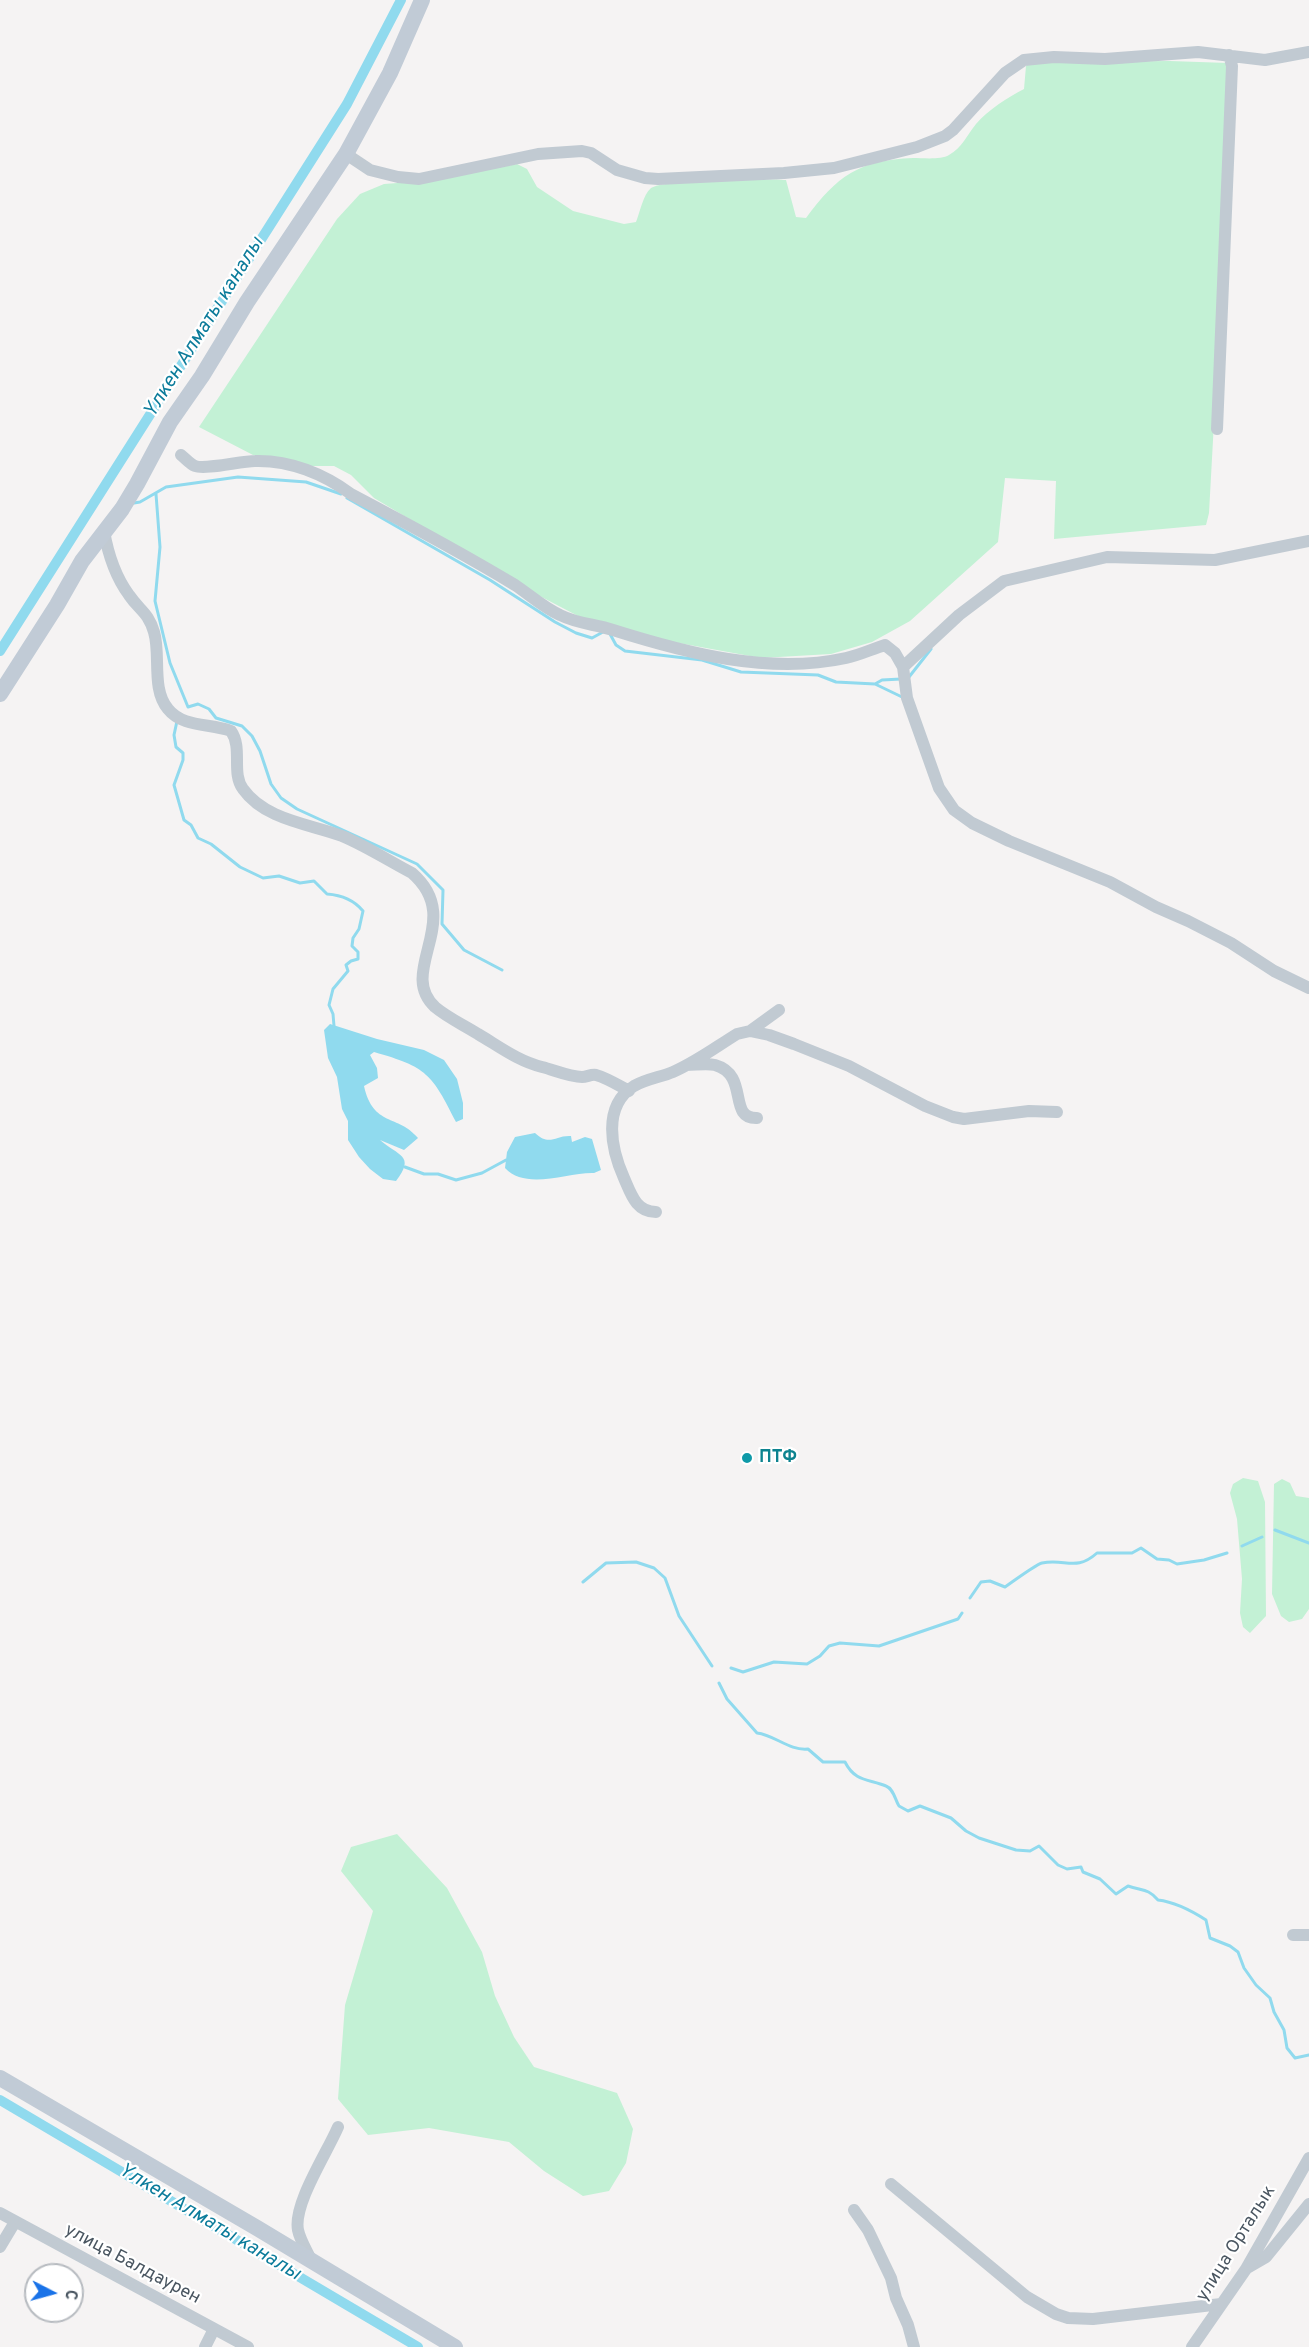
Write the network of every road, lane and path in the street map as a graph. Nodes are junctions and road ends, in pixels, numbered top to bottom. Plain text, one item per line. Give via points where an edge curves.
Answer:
1 (422, 0) edge
2 (1309, 52) edge
3 (1229, 55) junction
4 (346, 154) junction
5 (1218, 429) dead end
6 (181, 455) dead end
7 (104, 531) junction
8 (1309, 541) edge
9 (111, 560) junction
10 (82, 561) junction
11 (903, 667) junction
12 (0, 694) edge
13 (1309, 988) edge
14 (779, 1010) dead end
15 (750, 1031) junction
16 (686, 1065) junction
17 (629, 1090) junction
18 (1057, 1112) dead end
19 (757, 1118) dead end
20 (656, 1212) dead end
21 (1293, 1935) dead end
22 (1309, 1935) edge
23 (0, 2078) edge
24 (338, 2127) dead end
25 (1309, 2158) edge
26 (891, 2184) dead end
27 (1309, 2204) edge
28 (854, 2210) dead end
29 (0, 2213) edge
30 (15, 2222) junction
31 (0, 2247) edge
32 (311, 2260) junction
33 (1246, 2269) junction
34 (1221, 2304) junction
35 (214, 2329) junction
36 (205, 2347) edge
37 (248, 2347) edge
38 (455, 2347) edge
39 (914, 2347) edge
40 (1192, 2347) edge

1 - 4 street via 390,72
2 - 3 street via 1265,60
3 - 4 street via 1198,52 1024,60 1005,73 945,136 917,147 825,169 658,179 623,172 582,151 538,154 419,179 370,170
3 - 5 street via 1232,66 1228,204
4 - 7 street via 170,422 137,484
6 - 11 street via 195,466 206,468 258,461 286,464 331,478 351,494 575,622 610,628 649,642 759,663 823,662 885,645
7 - 9 street
7 - 10 street
8 - 11 street via 1215,560 1107,557 1004,581 959,615
9 - 10 street via 93,557
9 - 17 street via 129,596 151,624 161,695 167,708 179,718 231,731 243,791 267,810 343,837 419,880 434,908 423,984 435,1006 519,1060 583,1077 594,1075
10 - 12 street
11 - 13 street via 907,698 939,788 954,810 1009,841 1110,882 1188,921
14 - 15 street
15 - 16 street via 737,1034
15 - 18 street via 849,1066 953,1117
16 - 17 street
16 - 19 street via 712,1064 723,1068 736,1081 745,1115
17 - 20 street via 616,1105 613,1141 636,1204
21 - 22 street
23 - 32 street
24 - 32 street via 307,2189 298,2218 298,2231
25 - 33 street, улица Орталык
26 - 34 street via 1028,2297 1056,2314 1093,2319
27 - 33 street via 1266,2257
28 - 39 street via 891,2278
29 - 30 street, улица Балдаурен
30 - 31 street
30 - 35 street, улица Балдаурен
32 - 38 street
33 - 34 street, улица Орталык
34 - 40 street, улица Орталык
35 - 36 street
35 - 37 street, улица Балдаурен

